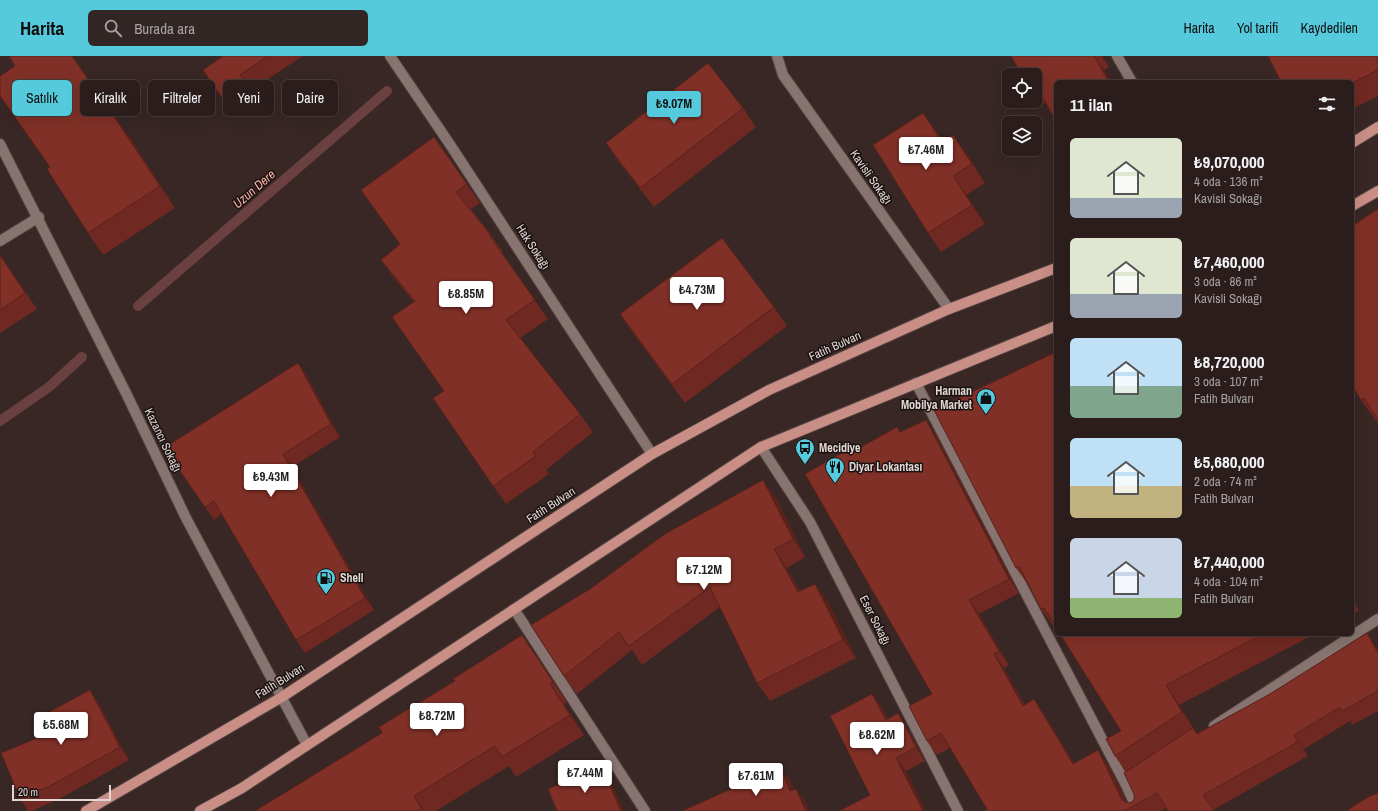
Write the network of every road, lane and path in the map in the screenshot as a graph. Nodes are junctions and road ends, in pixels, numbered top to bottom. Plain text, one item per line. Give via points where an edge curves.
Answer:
1 (390, 56) edge
2 (777, 56) edge
3 (1122, 58) edge
4 (1131, 80) edge
5 (1378, 127) edge
6 (1354, 142) edge
7 (0, 144) edge
8 (1378, 191) edge
9 (1354, 205) edge
10 (39, 217) junction
11 (0, 241) edge
12 (1054, 269) edge
13 (949, 309) junction
14 (1054, 327) edge
15 (916, 383) junction
16 (761, 447) junction
17 (652, 454) junction
18 (514, 609) junction
19 (1378, 619) edge
20 (1354, 635) edge
21 (1352, 636) edge
22 (282, 696) junction
23 (1204, 733) edge
24 (307, 745) junction
25 (86, 811) edge
26 (200, 811) edge
27 (645, 811) edge
28 (958, 811) edge
29 (1138, 811) edge

1 - 17 street, Hak Sokağı
2 - 13 street, Kavisli Sokağı via 782,75
3 - 4 street
5 - 6 main road
7 - 10 street, Kazancı Sokağı
8 - 9 main road
10 - 11 street
10 - 22 street, Kazancı Sokağı via 186,518
12 - 13 main road, Fatih Bulvarı
13 - 17 main road, Fatih Bulvarı via 769,390
14 - 15 main road
15 - 16 main road
15 - 29 street via 1129,782
16 - 18 main road
16 - 28 street, Eser Sokağı via 810,522
17 - 22 main road, Fatih Bulvarı
18 - 24 main road
18 - 27 street
19 - 20 street
21 - 23 street
22 - 24 street, Kazancı Sokağı
22 - 25 main road, Fatih Bulvarı
24 - 26 main road via 242,788

